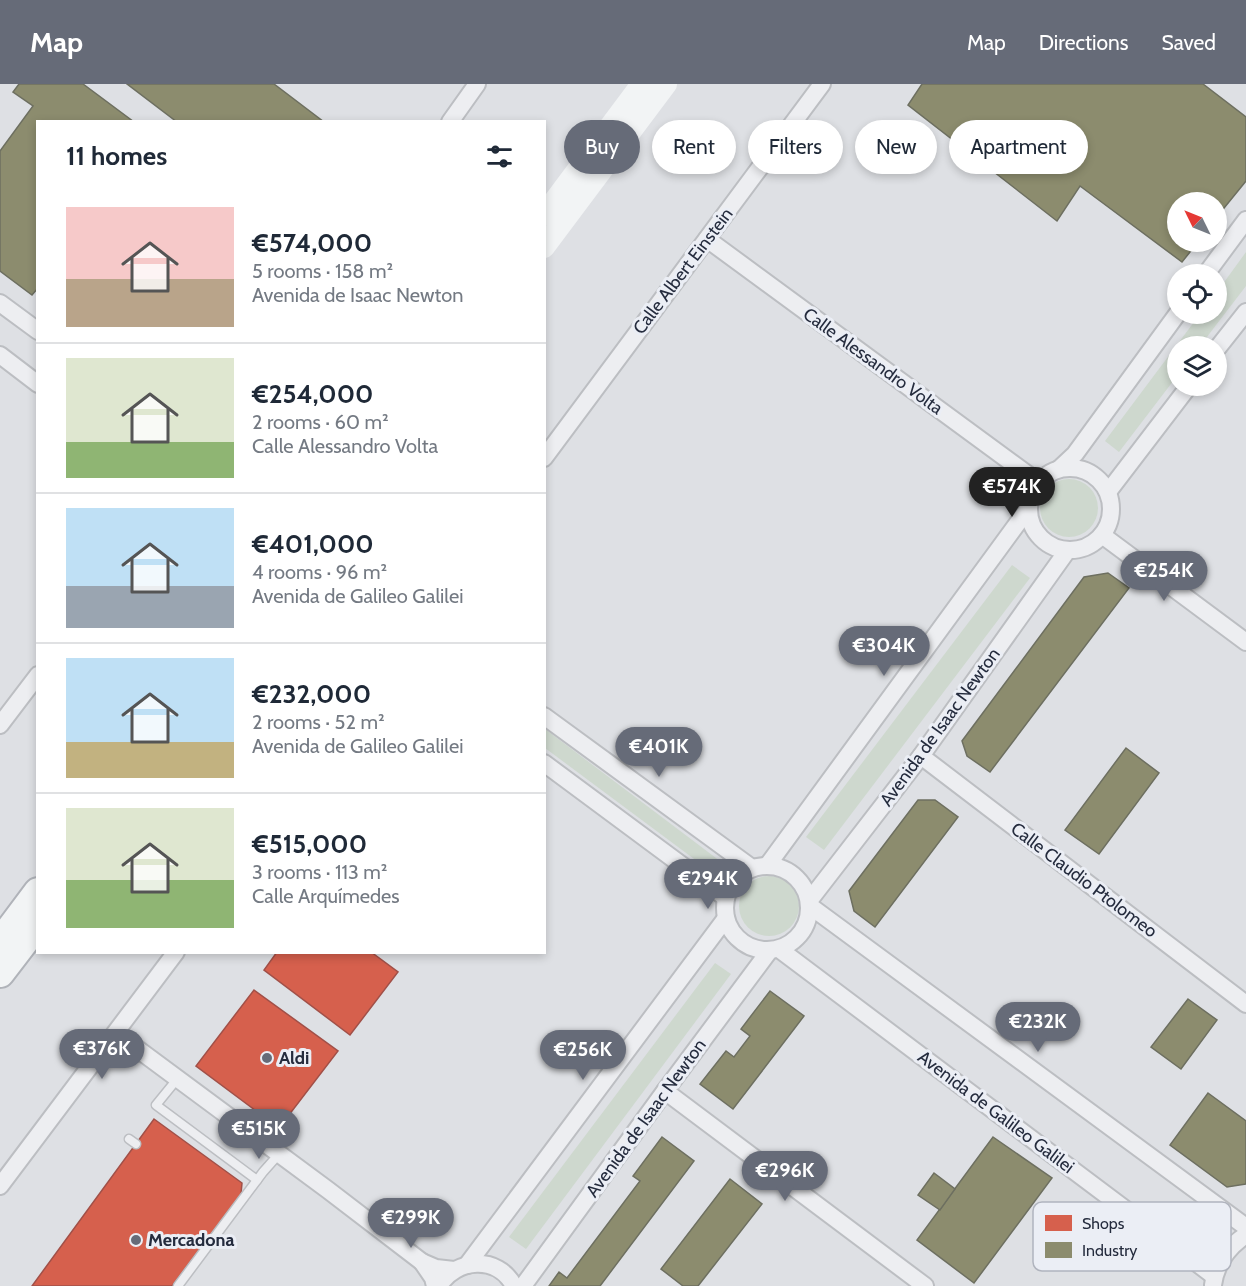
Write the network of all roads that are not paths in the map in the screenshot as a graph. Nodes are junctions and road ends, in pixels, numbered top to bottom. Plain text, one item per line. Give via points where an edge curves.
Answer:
1 (477, 84) edge
2 (642, 84) edge
3 (666, 84) edge
4 (822, 84) edge
5 (451, 120) edge
6 (546, 213) edge
7 (1246, 220) edge
8 (707, 239) junction
9 (546, 244) edge
10 (1213, 264) edge
11 (0, 303) edge
12 (1246, 312) edge
13 (1170, 324) edge
14 (36, 330) edge
15 (1227, 336) edge
16 (0, 355) edge
17 (36, 382) edge
18 (1181, 396) edge
19 (546, 455) edge
20 (1059, 469) junction
21 (1038, 482) junction
22 (1107, 492) junction
23 (1028, 509) junction
24 (1102, 535) junction
25 (1067, 550) junction
26 (1246, 642) edge
27 (36, 678) edge
28 (546, 717) edge
29 (0, 725) edge
30 (921, 756) junction
31 (546, 764) edge
32 (760, 867) junction
33 (36, 895) edge
34 (726, 898) junction
35 (810, 903) junction
36 (726, 918) junction
37 (36, 926) edge
38 (0, 943) edge
39 (774, 950) junction
40 (175, 954) edge
41 (0, 973) edge
42 (1246, 1004) edge
43 (116, 1033) junction
44 (178, 1078) junction
45 (665, 1091) junction
46 (279, 1154) junction
47 (257, 1180) junction
48 (0, 1186) edge
49 (1108, 1202) edge
50 (1212, 1202) edge
51 (1231, 1216) edge
52 (1246, 1227) edge
53 (1246, 1235) edge
54 (1231, 1247) edge
55 (423, 1262) junction
56 (460, 1267) junction
57 (1200, 1271) edge
58 (1213, 1281) edge
59 (178, 1286) edge
60 (437, 1286) edge
61 (514, 1286) edge
62 (523, 1286) edge
63 (925, 1286) edge

1 - 5 street
2 - 6 main road
3 - 9 main road
4 - 8 street, Calle Albert Einstein
7 - 10 street
8 - 19 street, Calle Albert Einstein
8 - 21 street, Calle Alessandro Volta
11 - 14 street
12 - 15 street
13 - 20 street via 1075,454
16 - 17 street
18 - 22 street
20 - 21 street
20 - 22 street via 1088,472 1100,480
21 - 23 street
22 - 24 street via 1111,514
23 - 25 street via 1039,538 1052,547
23 - 32 street
24 - 25 street via 1087,547
24 - 26 street
25 - 30 street, Avenida de Isaac Newton
27 - 29 street
28 - 32 street
30 - 35 street, Avenida de Isaac Newton
30 - 42 street, Calle Claudio Ptolomeo
31 - 34 street
32 - 34 street via 741,876
32 - 35 street via 779,867 790,872 799,879
33 - 38 highway
34 - 36 street
35 - 39 street via 802,933
35 - 50 street
36 - 39 street via 742,942 755,949
36 - 56 street
37 - 41 highway
39 - 45 street, Avenida de Isaac Newton
39 - 49 street, Avenida de Galileo Galilei
40 - 43 street
43 - 44 street
43 - 48 street
44 - 46 street
44 - 47 lane via 156,1105
45 - 62 street, Avenida de Isaac Newton
45 - 63 street
46 - 47 lane
46 - 55 street
47 - 59 lane
51 - 52 street
53 - 54 street
55 - 56 street via 436,1268
55 - 60 street
56 - 60 street
56 - 61 street via 480,1263 492,1266
57 - 58 street, Avenida de Galileo Galilei

